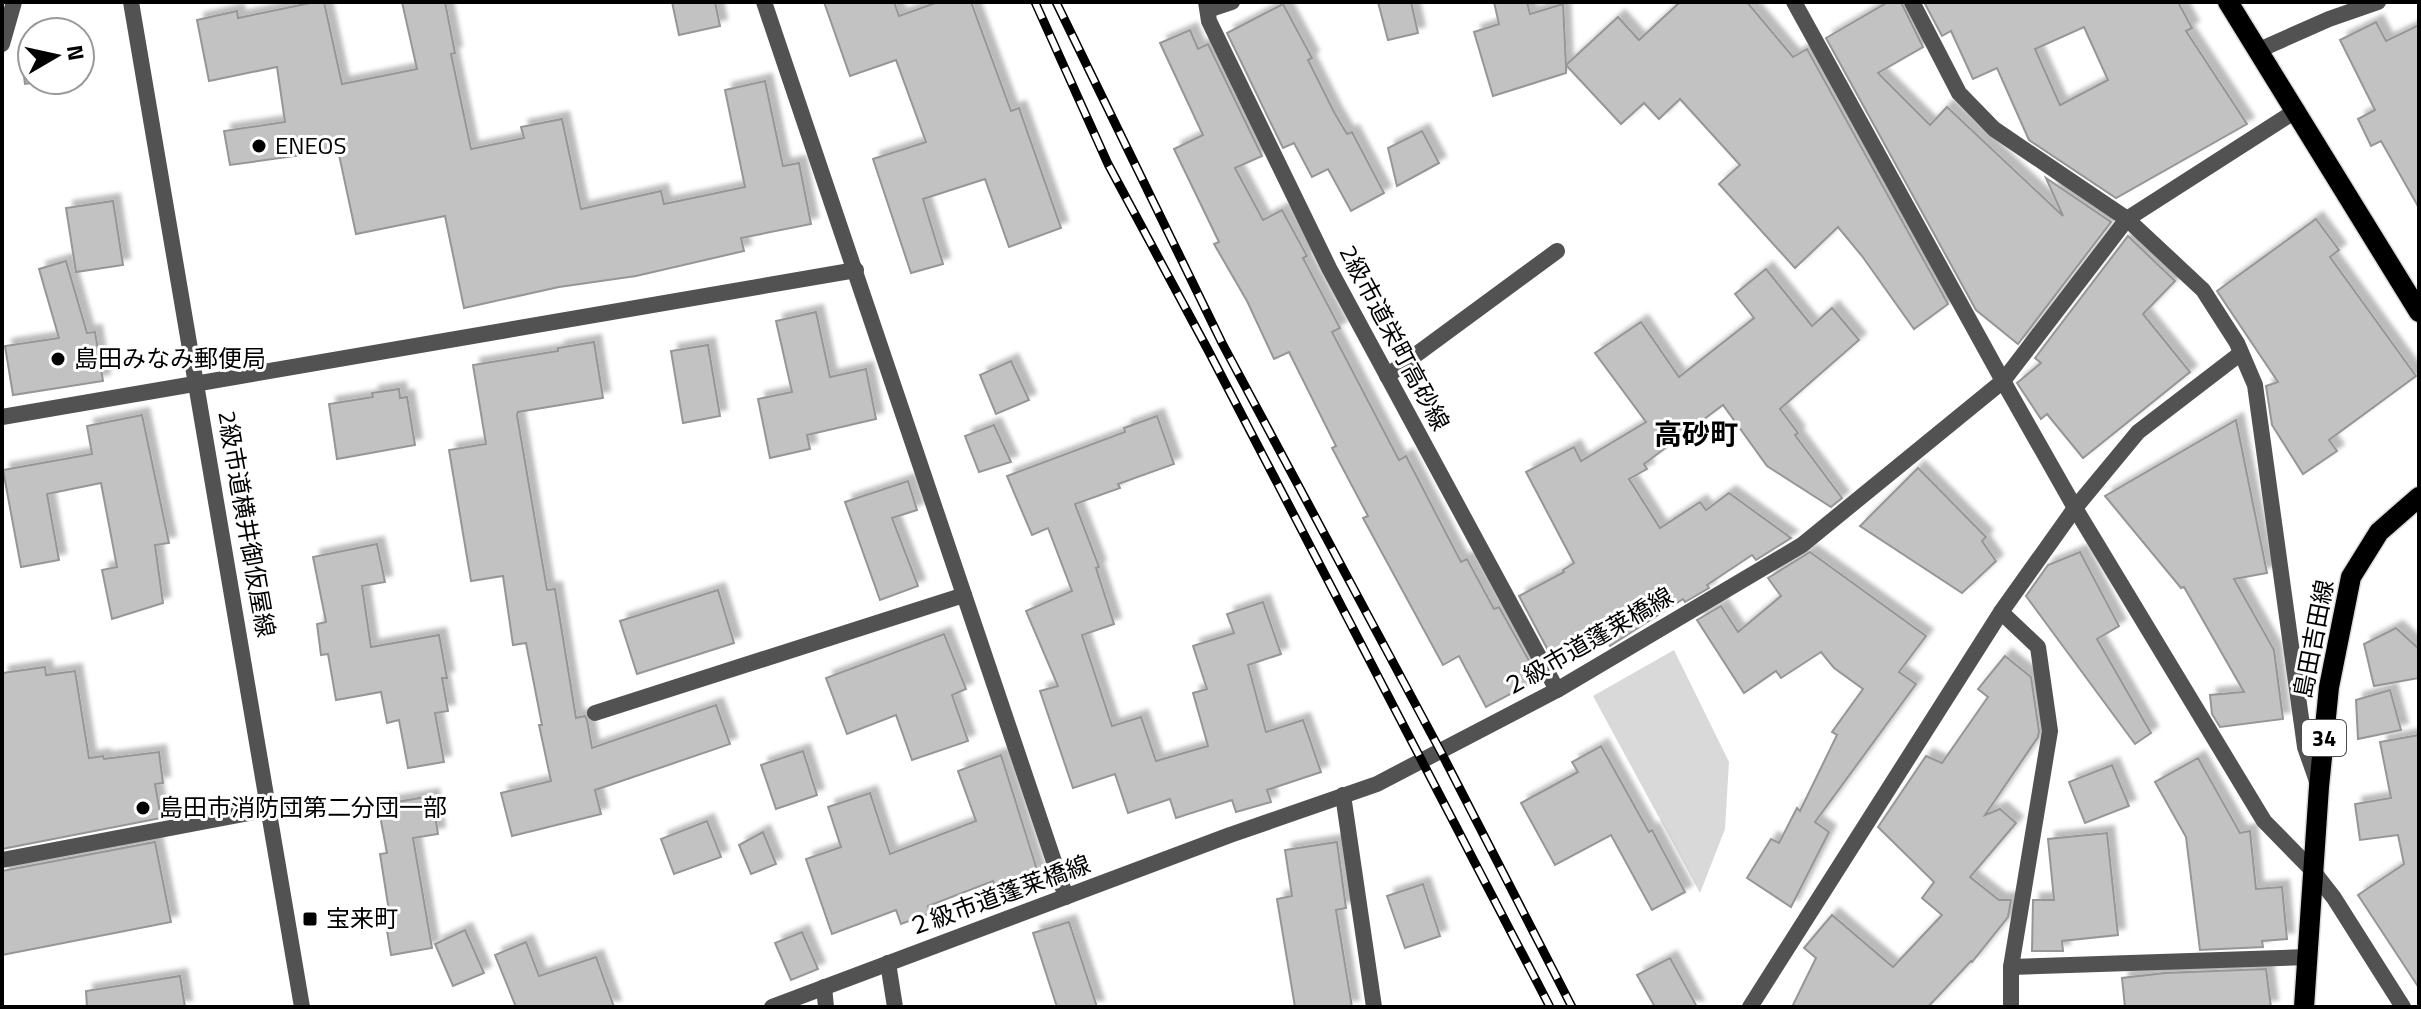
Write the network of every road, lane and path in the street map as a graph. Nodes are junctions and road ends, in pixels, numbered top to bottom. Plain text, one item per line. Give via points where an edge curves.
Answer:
1 (14, 2) edge
2 (131, 2) edge
3 (764, 2) edge
4 (1232, 2) edge
5 (1794, 2) edge
6 (1912, 2) edge
7 (2228, 2) edge
8 (2378, 2) edge
9 (1207, 6) edge
10 (2, 44) edge
11 (2259, 50) junction
12 (2297, 110) junction
13 (2127, 219) junction
14 (1557, 251) dead end
15 (856, 270) junction
16 (2419, 312) edge
17 (2241, 353) junction
18 (1387, 376) junction
19 (2003, 381) junction
20 (197, 383) junction
21 (2, 417) edge
22 (2419, 497) edge
23 (2075, 508) junction
24 (964, 595) junction
25 (2001, 612) junction
26 (1557, 690) junction
27 (595, 713) dead end
28 (2319, 787) junction
29 (1343, 795) junction
30 (270, 809) junction
31 (2, 860) edge
32 (2313, 871) junction
33 (1066, 897) junction
34 (2307, 957) junction
35 (888, 963) junction
36 (2011, 967) junction
37 (824, 987) junction
38 (302, 1007) edge
39 (772, 1007) edge
40 (826, 1007) edge
41 (895, 1007) edge
42 (1374, 1007) edge
43 (1750, 1007) edge
44 (2011, 1007) edge
45 (2304, 1007) edge
46 (2403, 1007) edge

1 - 10 street
2 - 20 street, 2級市道横井御仮屋線
3 - 15 street
4 - 9 street
5 - 19 street
6 - 13 street via 1959,93 1994,129
7 - 11 main road
8 - 11 street
9 - 18 street, 2級市道栄町高砂線 via 1209,21 1315,241
11 - 12 main road
12 - 13 street, ２級市道蓬莱橋線
12 - 16 main road
13 - 17 street via 2203,290
13 - 19 street, ２級市道蓬莱橋線
14 - 18 street
15 - 20 street
15 - 24 street
17 - 23 street via 2138,432
17 - 28 street via 2255,385 2305,747
18 - 26 street, 2級市道栄町高砂線
19 - 23 street
19 - 26 street, ２級市道蓬莱橋線 via 1802,545
20 - 21 street
20 - 30 street, 2級市道横井御仮屋線
22 - 28 main road, 島田吉田線 / 34 via 2379,532 2351,577 2329,687
23 - 25 street
23 - 32 street via 2264,821
24 - 27 street
24 - 33 street
25 - 36 street via 2038,647 2050,731
25 - 43 street
26 - 29 street, ２級市道蓬莱橋線 via 1388,778
28 - 32 main road, 島田吉田線 / 34
29 - 33 street, ２級市道蓬莱橋線
29 - 42 street
30 - 31 street
30 - 38 street, 2級市道横井御仮屋線
32 - 34 main road, 島田吉田線 / 34
32 - 46 street
33 - 35 street, ２級市道蓬莱橋線
34 - 36 street
34 - 45 main road, 島田吉田線 / 34
35 - 37 street, ２級市道蓬莱橋線
35 - 41 street
36 - 44 street
37 - 39 street, ２級市道蓬莱橋線
37 - 40 street

